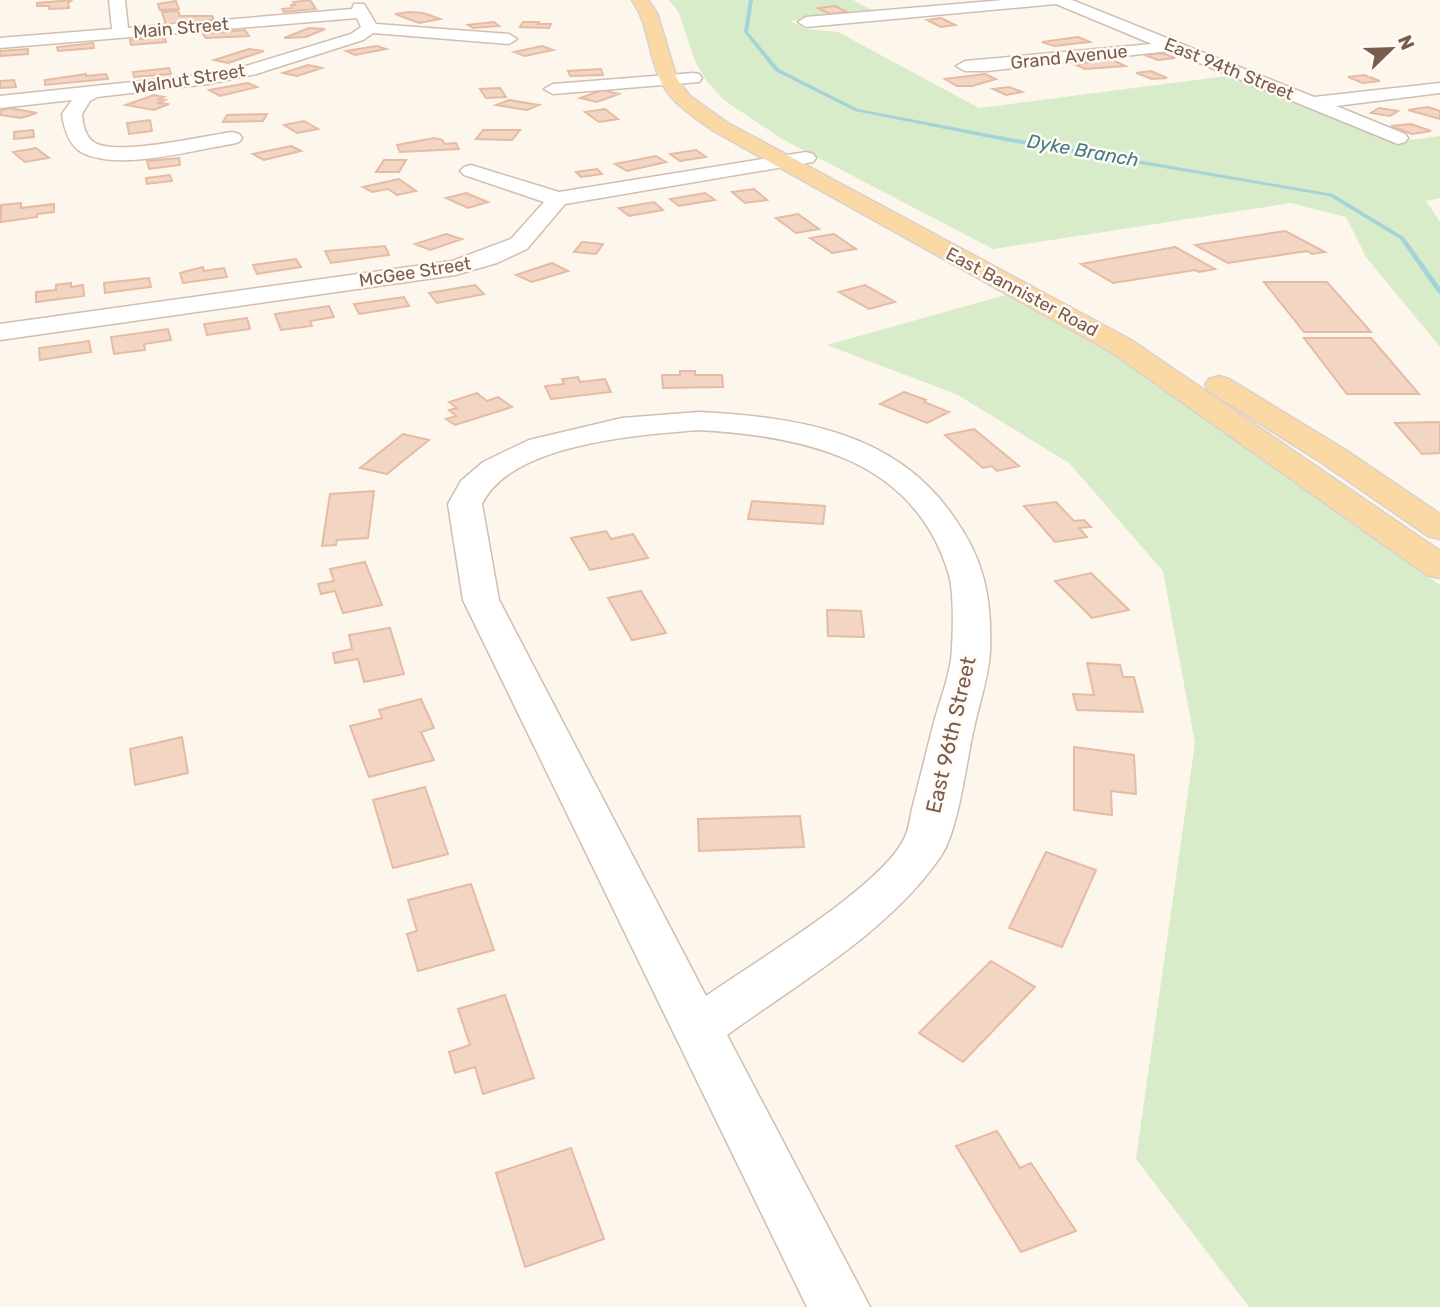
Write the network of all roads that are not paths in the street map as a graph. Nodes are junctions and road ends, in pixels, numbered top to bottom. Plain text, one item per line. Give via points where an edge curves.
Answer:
1 (117, 0) edge
2 (640, 0) edge
3 (662, 0) edge
4 (1057, 0) edge
5 (362, 14) edge
6 (806, 22) dead end
7 (121, 33) junction
8 (509, 39) dead end
9 (0, 43) edge
10 (1172, 46) junction
11 (965, 66) dead end
12 (681, 78) junction
13 (1440, 88) edge
14 (552, 89) dead end
15 (92, 92) junction
16 (0, 102) edge
17 (1312, 103) junction
18 (232, 138) dead end
19 (1398, 138) dead end
20 (806, 158) junction
21 (781, 162) junction
22 (471, 171) dead end
23 (558, 199) junction
24 (0, 332) edge
25 (1440, 529) edge
26 (1440, 567) edge
27 (697, 1029) junction
28 (839, 1307) edge

1 - 7 street
2 - 12 main road, East Bannister Road
3 - 12 main road, East Bannister Road via 670,10 682,54
4 - 6 street
4 - 10 street, East 94th Street
5 - 7 street, Main Street
5 - 8 street
5 - 15 street, Walnut Street via 357,37 233,74
7 - 9 street, Main Street
10 - 11 street, Grand Avenue
10 - 17 street, East 94th Street
12 - 14 street
12 - 20 main road, East Bannister Road
12 - 21 main road, East Bannister Road via 684,100
13 - 17 street
15 - 16 street, Walnut Street
15 - 18 street via 72,114 76,133 92,149 141,150
17 - 19 street, East 94th Street
20 - 21 street
20 - 25 main road, East Bannister Road via 1176,358
21 - 23 street
21 - 26 main road, East Bannister Road via 1121,346
22 - 23 street
23 - 24 street, McGee Street via 519,244 455,268
27 - 27 street, East 96th Street via 857,916 901,877 926,843 971,652 968,578 953,540 930,506 902,478 861,454 797,432 699,421 621,427 540,447 494,469 473,488 465,505 481,600
27 - 28 street, East 96th Street

